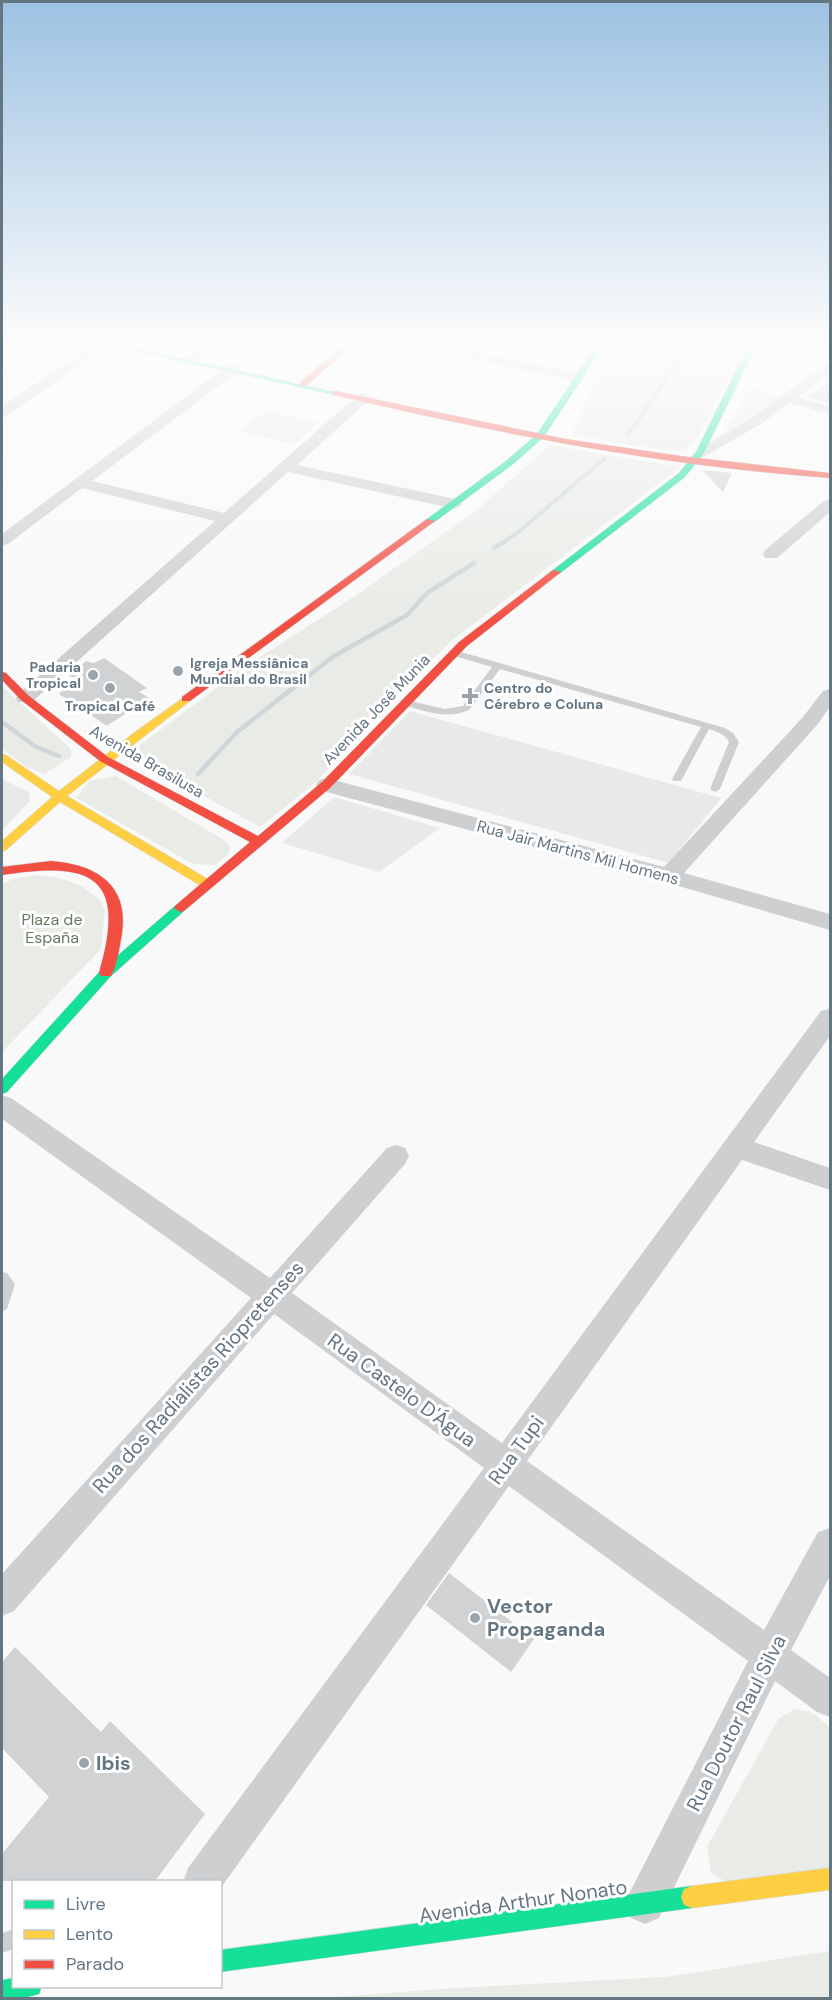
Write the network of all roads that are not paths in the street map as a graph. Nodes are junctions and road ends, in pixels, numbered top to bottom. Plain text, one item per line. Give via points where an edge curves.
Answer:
1 (141, 437) edge
2 (320, 437) edge
3 (538, 437) edge
4 (550, 437) edge
5 (708, 437) edge
6 (731, 437) edge
7 (698, 457) junction
8 (286, 467) junction
9 (831, 476) edge
10 (80, 483) junction
11 (455, 504) junction
12 (831, 504) edge
13 (228, 519) junction
14 (2, 541) edge
15 (771, 554) dead end
16 (454, 653) junction
17 (498, 665) junction
18 (2, 675) edge
19 (831, 695) edge
20 (25, 698) junction
21 (406, 703) junction
22 (810, 721) junction
23 (707, 725) junction
24 (831, 725) edge
25 (2, 757) edge
26 (104, 759) junction
27 (677, 779) dead end
28 (326, 785) junction
29 (715, 789) dead end
30 (58, 796) junction
31 (257, 841) junction
32 (2, 848) edge
33 (2, 871) edge
34 (669, 876) junction
35 (207, 884) junction
36 (831, 922) edge
37 (106, 973) junction
38 (831, 1018) edge
39 (21, 1067) junction
40 (2, 1073) edge
41 (2, 1088) edge
42 (2, 1105) edge
43 (736, 1147) junction
44 (396, 1156) dead end
45 (831, 1179) edge
46 (2, 1278) edge
47 (271, 1295) junction
48 (2, 1304) edge
49 (505, 1465) junction
50 (831, 1544) edge
51 (2, 1599) edge
52 (769, 1655) junction
53 (831, 1699) edge
54 (831, 1879) edge
55 (203, 1880) edge
56 (645, 1904) junction
57 (222, 1961) edge
58 (19, 1988) edge
59 (2, 1991) edge

1 - 10 street
2 - 8 street
3 - 11 main road
4 - 7 main road
5 - 7 main road, Avenida José Munia
6 - 7 street
7 - 9 main road
7 - 16 main road, Avenida José Munia via 682,475
8 - 11 street
8 - 13 street
10 - 13 street
10 - 14 street
11 - 26 main road
12 - 15 street
13 - 20 street
16 - 17 lane
16 - 21 main road, Avenida José Munia
17 - 21 lane via 460,711 451,713
17 - 23 lane
18 - 20 main road, Avenida Brasilusa
19 - 22 street
20 - 26 main road, Avenida Brasilusa
21 - 28 main road, Avenida José Munia
22 - 24 street
22 - 34 street
23 - 27 lane
23 - 29 lane via 730,735 734,742
25 - 30 main road
26 - 30 main road
26 - 31 main road, Avenida Brasilusa
28 - 31 main road, Avenida José Munia
28 - 34 street, Rua Jair Martins Mil Homens
30 - 32 main road
30 - 35 main road
31 - 35 main road, Avenida José Munia
33 - 37 main road via 50,864 80,870 103,883 113,896 117,915
34 - 36 street, Rua Jair Martins Mil Homens
35 - 37 main road, Avenida José Munia
37 - 39 main road, Avenida José Munia
38 - 43 street, Rua Tupi
39 - 40 main road
39 - 41 main road, Avenida José Munia
42 - 47 street, Rua Castelo D'Água
43 - 45 street
43 - 49 street, Rua Tupi
44 - 47 street, Rua dos Radialistas Riopretenses
46 - 48 lane via 8,1284
47 - 49 street, Rua Castelo D'Água
47 - 51 street, Rua dos Radialistas Riopretenses
49 - 52 street, Rua Castelo D'Água
49 - 55 street, Rua Tupi
50 - 52 street, Rua Doutor Raul Silva
52 - 53 street, Rua Castelo D'Água
52 - 56 street, Rua Doutor Raul Silva
54 - 56 main road, Avenida Arthur Nonato
56 - 57 main road, Avenida Arthur Nonato
58 - 59 main road

